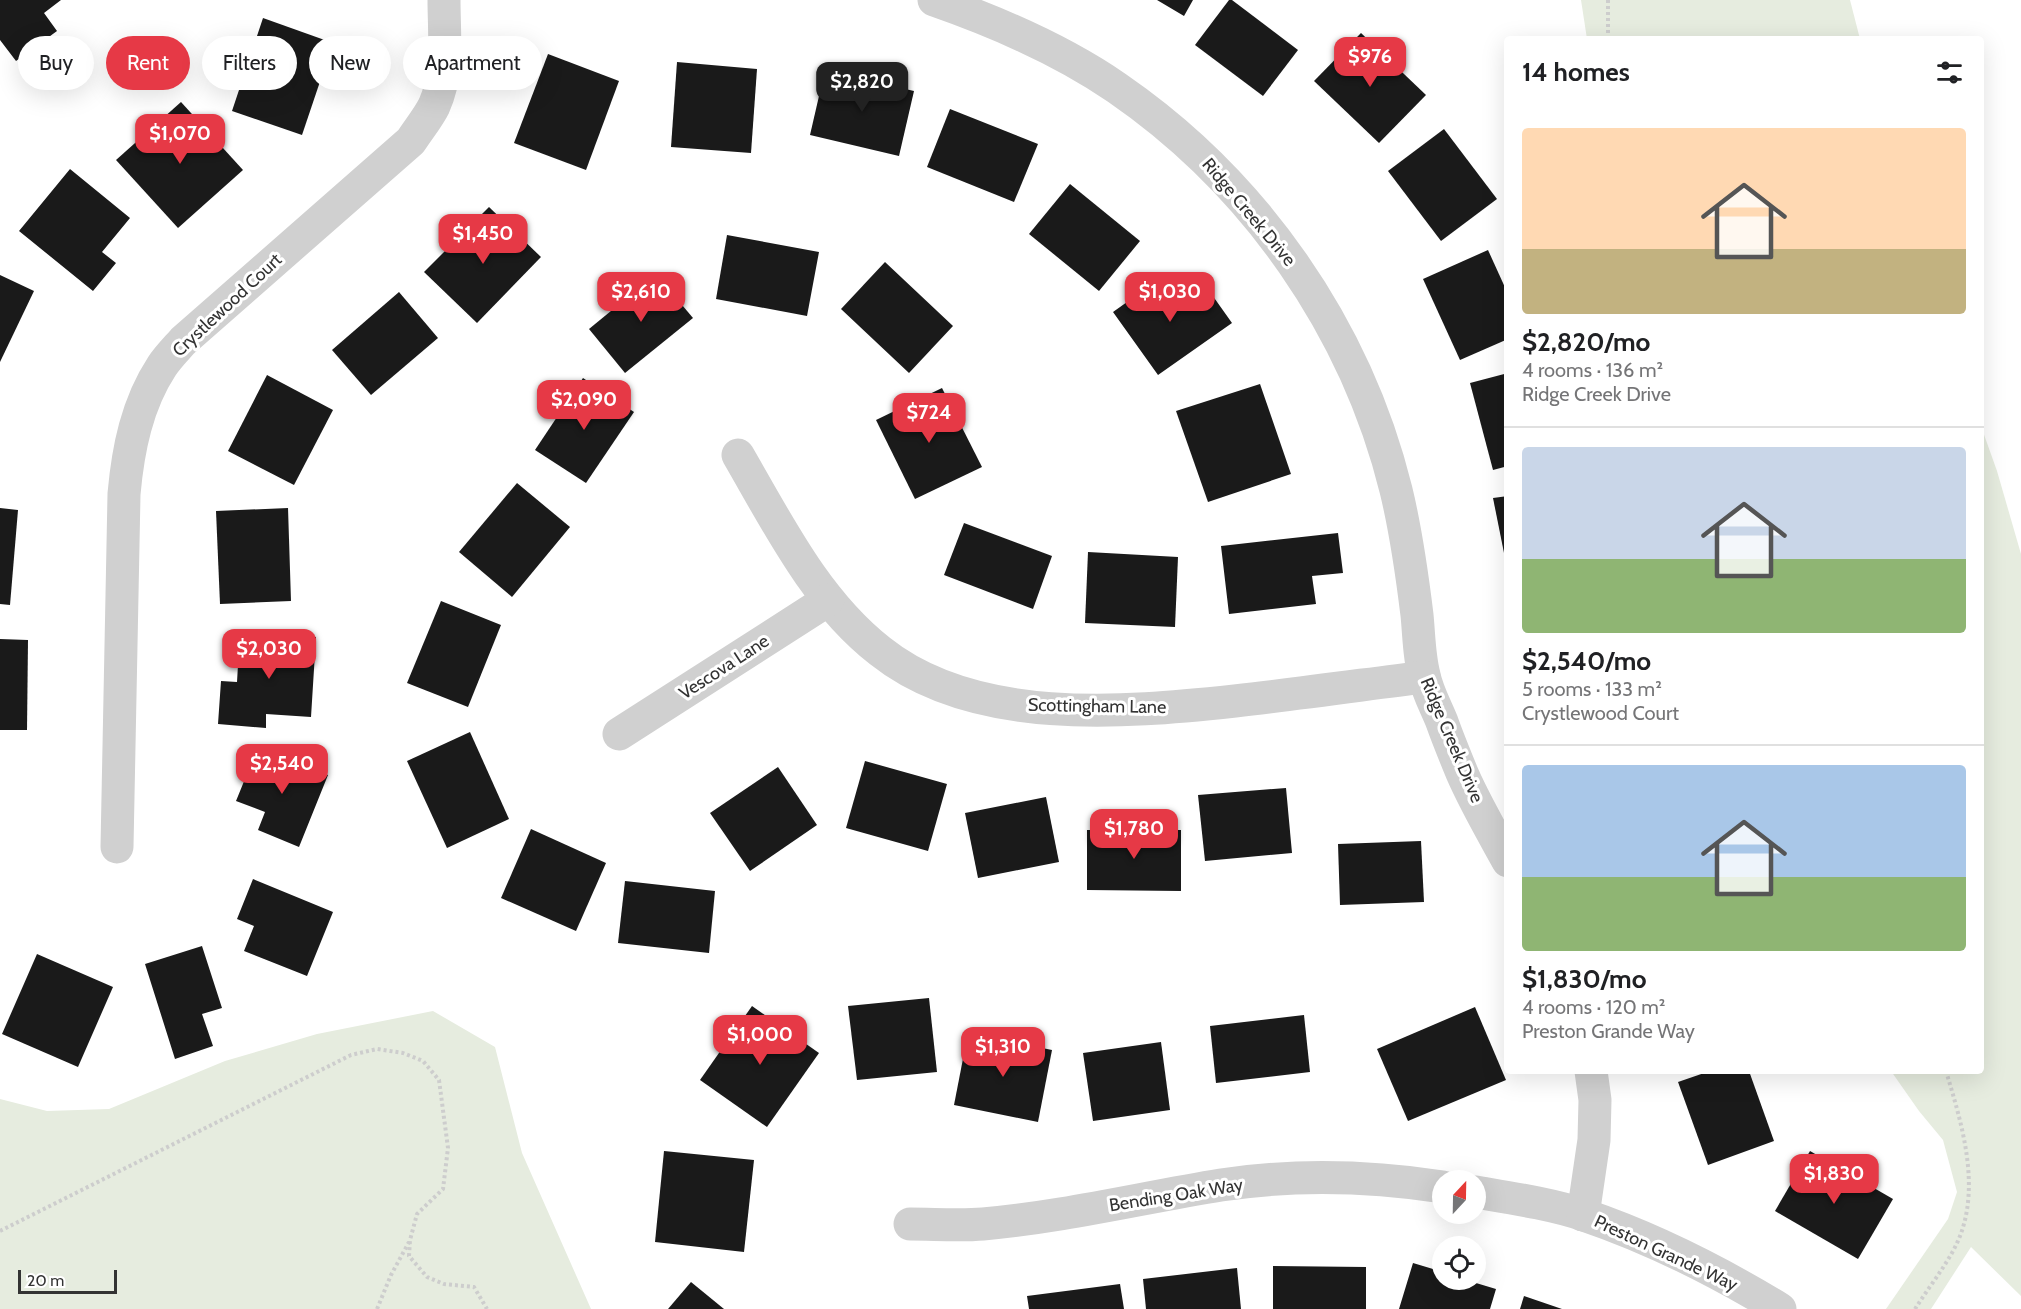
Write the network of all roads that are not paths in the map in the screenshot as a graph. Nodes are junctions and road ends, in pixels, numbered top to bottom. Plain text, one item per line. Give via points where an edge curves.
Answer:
1 (444, 0) edge
2 (934, 0) edge
3 (738, 455) dead end
4 (828, 600) junction
5 (1424, 676) junction
6 (620, 734) dead end
7 (117, 847) dead end
8 (1504, 853) edge
9 (1591, 1074) edge
10 (1432, 1186) edge
11 (1486, 1194) edge
12 (1583, 1215) junction
13 (910, 1224) dead end
14 (1780, 1309) edge

1 - 7 street, Crystlewood Court via 445,62 441,84 434,106 411,141 183,341 162,367 135,426 124,494
2 - 5 street, Ridge Creek Drive via 1058,52 1117,87 1197,150 1282,247 1349,358 1379,432 1405,536
3 - 4 street, Scottingham Lane
4 - 5 street, Scottingham Lane via 881,652 909,671 956,691 1048,709 1171,707
4 - 6 street, Vescova Lane
5 - 8 street, Ridge Creek Drive via 1462,774
9 - 12 street via 1594,1140
10 - 13 street, Bending Oak Way via 1375,1180 1283,1179 1222,1185 1053,1216 981,1224
11 - 12 street
12 - 14 street, Preston Grande Way via 1685,1258

